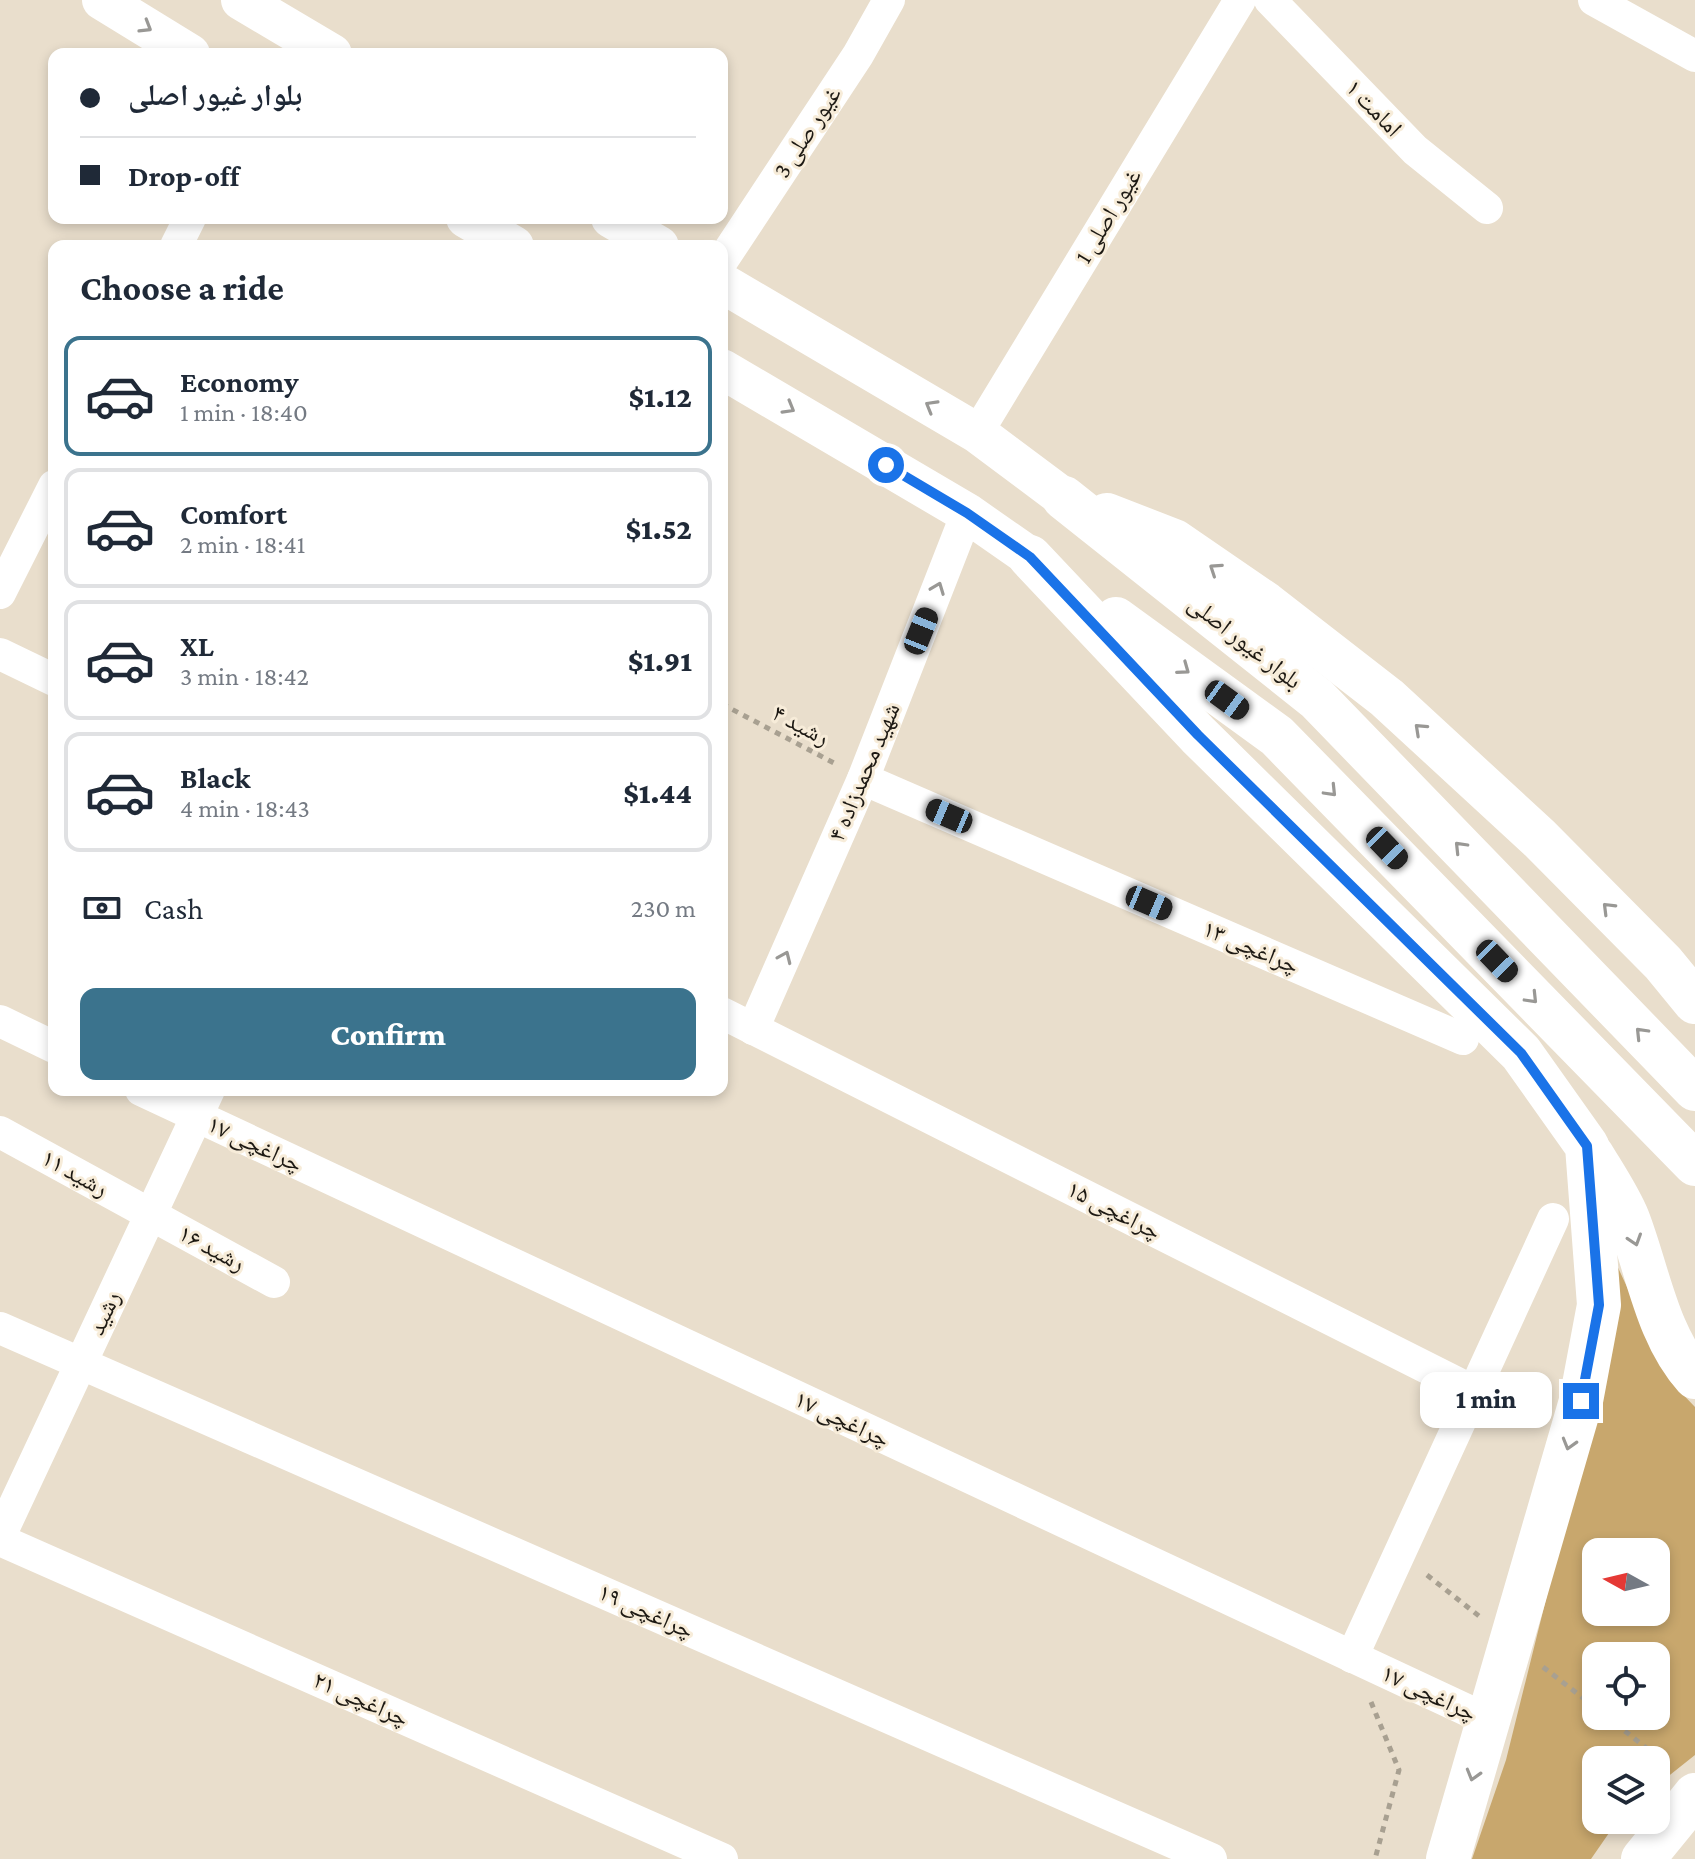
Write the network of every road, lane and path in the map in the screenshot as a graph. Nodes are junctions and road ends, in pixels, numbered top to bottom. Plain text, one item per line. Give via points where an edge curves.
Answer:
1 (102, 0) edge
2 (889, 0) edge
3 (1240, 0) edge
4 (1270, 0) edge
5 (1594, 0) edge
6 (265, 6) edge
7 (180, 48) edge
8 (324, 48) edge
9 (1695, 56) edge
10 (1487, 208) dead end
11 (476, 224) edge
12 (621, 224) edge
13 (504, 240) edge
14 (649, 240) edge
15 (728, 252) edge
16 (728, 287) edge
17 (728, 373) edge
18 (977, 433) junction
19 (48, 498) edge
20 (1064, 498) junction
21 (967, 513) junction
22 (1030, 557) junction
23 (0, 593) edge
24 (0, 654) edge
25 (48, 677) edge
26 (728, 707) edge
27 (863, 779) junction
28 (1679, 969) edge
29 (1695, 1002) edge
30 (728, 1016) edge
31 (0, 1021) edge
32 (753, 1029) junction
33 (1463, 1039) dead end
34 (48, 1044) edge
35 (1695, 1089) edge
36 (169, 1096) edge
37 (202, 1103) edge
38 (0, 1132) edge
39 (1587, 1146) junction
40 (1695, 1164) edge
41 (150, 1214) junction
42 (1553, 1219) dead end
43 (274, 1282) dead end
44 (0, 1328) edge
45 (81, 1363) junction
46 (1695, 1377) edge
47 (1475, 1392) junction
48 (0, 1538) edge
49 (1352, 1657) junction
50 (1488, 1720) junction
51 (1623, 1730) edge
52 (1684, 1782) edge
53 (722, 1859) edge
54 (1211, 1859) edge
55 (1375, 1859) edge
56 (1448, 1859) edge
57 (1643, 1859) edge

1 -> 7 street
2 - 15 street, غیور صلی 3
3 - 18 street, غیور اصلی 1
4 - 10 street, امامت ۱ via 1415,150
5 - 9 street
6 - 8 street
11 - 13 street
12 - 14 street
18 -> 16 street, بلوار غیور اصلی
17 -> 21 street
18 - 20 street, بلوار غیور اصلی
19 - 23 street
28 -> 20 main road via 1387,698 1278,613 1174,541
35 -> 20 main road, بلوار غیور اصلی via 1317,699
21 - 22 street
27 -> 21 street, شهید محمدزاده ۴
22 - 39 main road via 1198,735 1521,1053
22 -> 40 main road via 1277,736
24 - 25 street
26 - 27 path, رشید ۴
32 -> 27 street, شهید محمدزاده ۴
27 - 33 street, چراغچی ۱۳
28 - 29 main road
30 - 32 street, چراغچی ۱۵
31 - 34 street
32 - 47 street, چراغچی ۱۵
36 - 37 street, چراغچی ۱۷
37 - 41 street, رشید
37 - 49 street, چراغچی ۱۷
38 - 41 street, رشید ۱۱
39 -> 46 main road via 1627,1216 1652,1295
39 -> 50 main road via 1599,1305 1581,1401
41 - 43 street, رشید ۱۶
41 - 45 street, رشید
42 - 47 street
44 - 45 street, چراغچی ۱۹
45 - 48 street, رشید
45 - 54 street, چراغچی ۱۹
47 - 49 street
48 - 53 street, چراغچی ۲۱
49 - 50 street, چراغچی ۱۷
49 - 55 path via 1399,1770
50 -> 56 main road
51 - 52 path
52 - 57 main road

